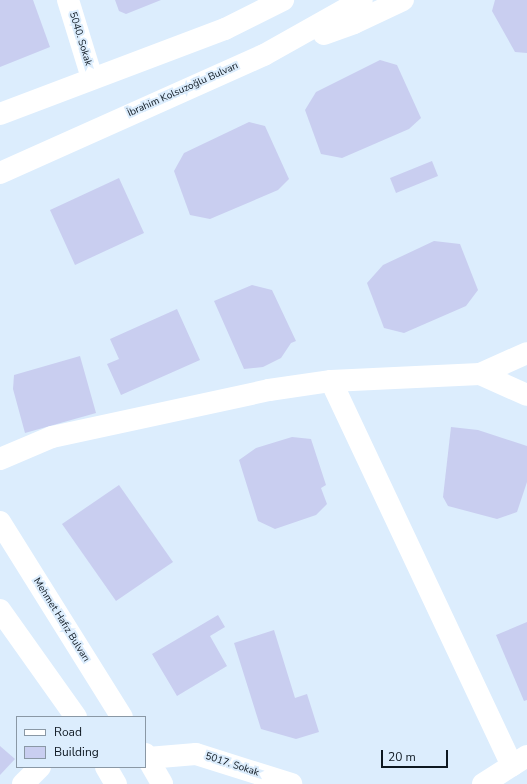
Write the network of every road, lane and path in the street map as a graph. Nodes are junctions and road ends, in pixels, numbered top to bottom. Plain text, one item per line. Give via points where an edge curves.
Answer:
1 (68, 0) edge
2 (283, 0) edge
3 (362, 0) edge
4 (403, 0) edge
5 (264, 55) junction
6 (92, 78) junction
7 (0, 114) edge
8 (0, 173) edge
9 (527, 353) edge
10 (480, 374) junction
11 (331, 381) junction
12 (527, 395) edge
13 (0, 459) edge
14 (0, 522) edge
15 (0, 610) edge
16 (75, 716) edge
17 (121, 716) edge
18 (146, 756) edge
19 (519, 761) edge
20 (39, 768) edge
21 (107, 768) edge
22 (23, 784) edge
23 (116, 784) edge
24 (162, 784) edge
25 (291, 784) edge
26 (483, 784) edge

1 - 6 street, 5040. Sokak
2 - 6 street via 225,29
3 - 5 street, İbrahim Kolsuzoğlu Bulvarı
4 - 5 street via 354,23
5 - 8 street, İbrahim Kolsuzoğlu Bulvarı
6 - 7 street
9 - 10 street
10 - 11 street
10 - 12 street
11 - 13 street via 269,390 52,437
11 - 19 street
14 - 17 street, Mehmet Hafız Bulvarı
15 - 16 street
18 - 24 street
18 - 25 street, 5017. Sokak via 196,754
19 - 26 street
20 - 22 street
21 - 23 street

